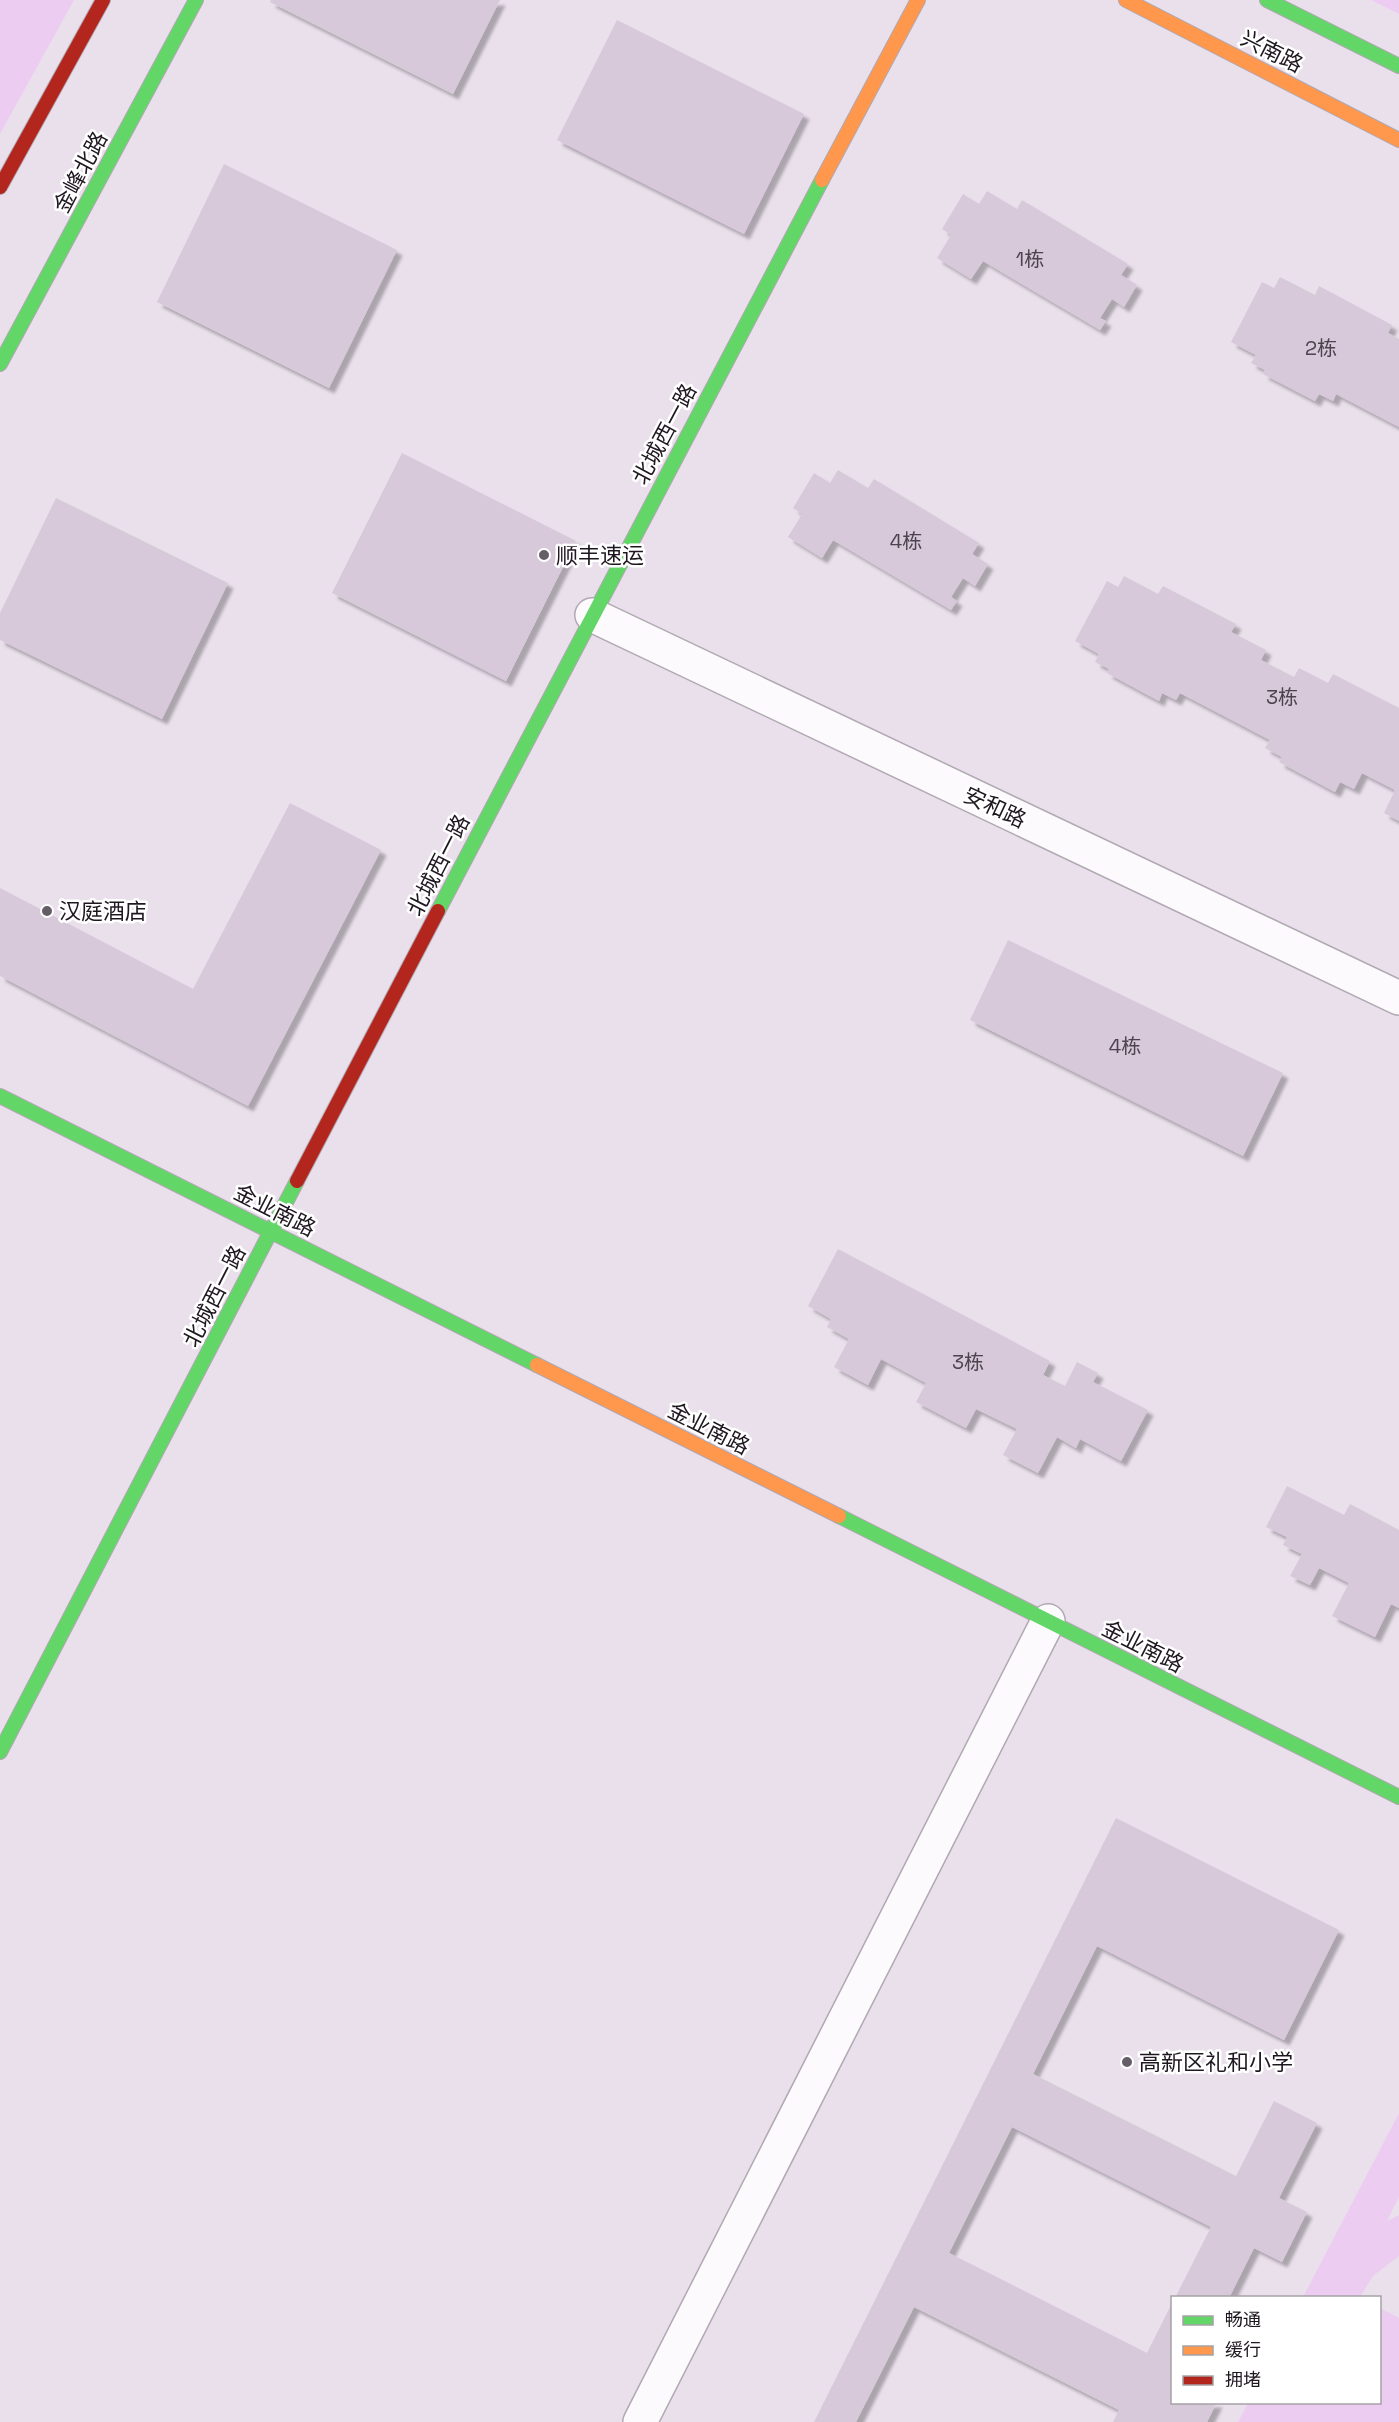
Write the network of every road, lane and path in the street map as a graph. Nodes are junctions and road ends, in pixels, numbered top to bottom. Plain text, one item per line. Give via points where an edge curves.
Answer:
1 (103, 0) edge
2 (196, 0) edge
3 (918, 0) edge
4 (1126, 0) edge
5 (1267, 0) edge
6 (1399, 66) edge
7 (1399, 140) edge
8 (0, 187) edge
9 (0, 364) edge
10 (592, 615) junction
11 (1399, 999) edge
12 (0, 1096) edge
13 (271, 1232) junction
14 (1048, 1621) junction
15 (0, 1752) edge
16 (1399, 1797) edge
17 (640, 2422) edge

1 - 8 street
2 - 9 street, 金峰北路
3 - 10 street, 北城西一路
4 - 7 street, 兴南路
5 - 6 street, 兴南路
10 - 11 street, 安和路
10 - 13 street, 北城西一路
12 - 13 street, 金业南路
13 - 14 street, 金业南路
13 - 15 street, 北城西一路
14 - 16 street, 金业南路
14 - 17 street

